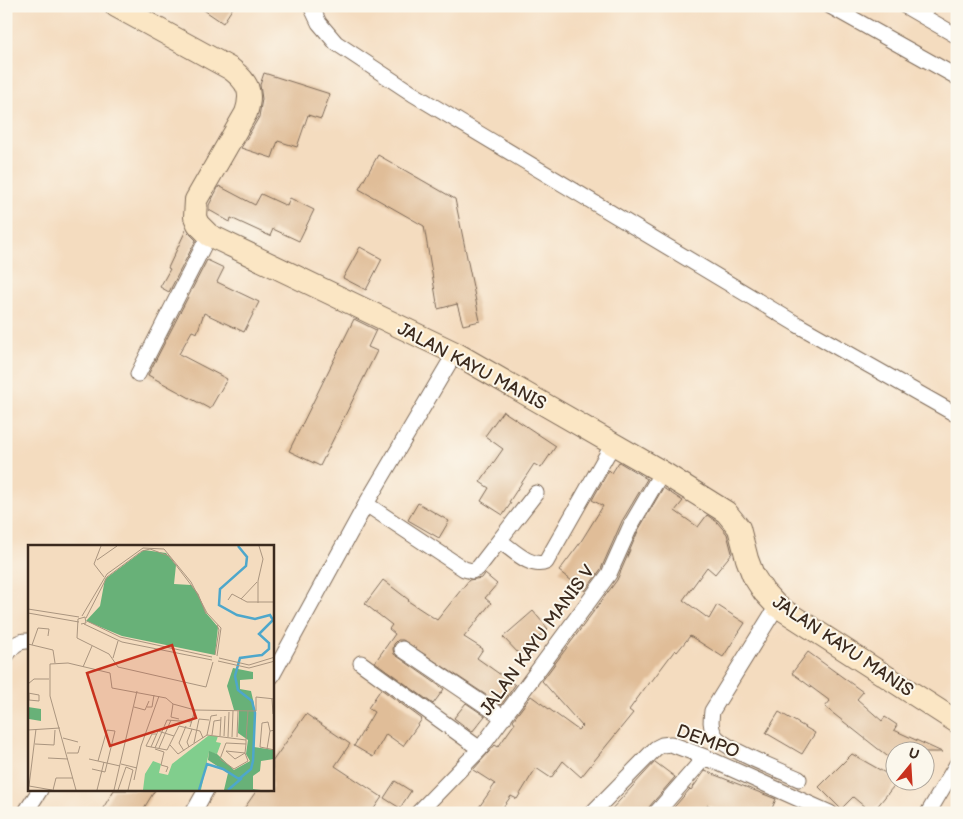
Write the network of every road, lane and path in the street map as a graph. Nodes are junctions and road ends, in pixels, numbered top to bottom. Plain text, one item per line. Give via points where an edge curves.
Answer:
1 (116, 6) edge
2 (311, 6) edge
3 (830, 6) edge
4 (905, 6) edge
5 (957, 36) edge
6 (957, 77) edge
7 (208, 234) junction
8 (455, 353) junction
9 (138, 374) dead end
10 (957, 415) edge
11 (613, 444) junction
12 (662, 472) junction
13 (536, 493) dead end
14 (366, 504) junction
15 (500, 541) junction
16 (777, 606) junction
17 (28, 641) edge
18 (402, 649) dead end
19 (6, 656) edge
20 (361, 663) dead end
21 (274, 672) edge
22 (504, 718) junction
23 (957, 722) edge
24 (480, 749) junction
25 (705, 757) junction
26 (957, 764) edge
27 (799, 779) dead end
28 (39, 792) edge
29 (205, 792) edge
30 (25, 813) edge
31 (193, 813) edge
32 (418, 813) edge
33 (592, 813) edge
34 (656, 813) edge
35 (830, 813) edge
36 (928, 813) edge

1 - 7 street via 231,69 247,86 250,102 246,113 196,200 195,217
2 - 10 street via 319,23 336,43 413,94 798,325
3 - 6 street
4 - 5 street
7 - 8 street, JALAN KAYU MANIS
7 - 9 street
8 - 11 street, JALAN KAYU MANIS
8 - 14 street
11 - 12 street, JALAN KAYU MANIS
11 - 15 street via 546,562 533,564
12 - 16 street, JALAN KAYU MANIS via 733,519 739,528 753,575
12 - 22 street, JALAN KAYU MANIS V via 631,525 609,574
13 - 15 street
14 - 15 street via 464,569 472,571 478,568
14 - 21 street
16 - 23 street, JALAN KAYU MANIS
16 - 27 street via 712,711 710,724 714,735 726,745
17 - 19 street via 21,640
18 - 22 street
20 - 24 street
22 - 24 street, JALAN KAYU MANIS V
24 - 32 street, JALAN KAYU MANIS V
25 - 33 street, DEMPO via 671,744 662,745
25 - 34 street
25 - 35 street, DEMPO
26 - 36 street
28 - 30 street
29 - 31 street

